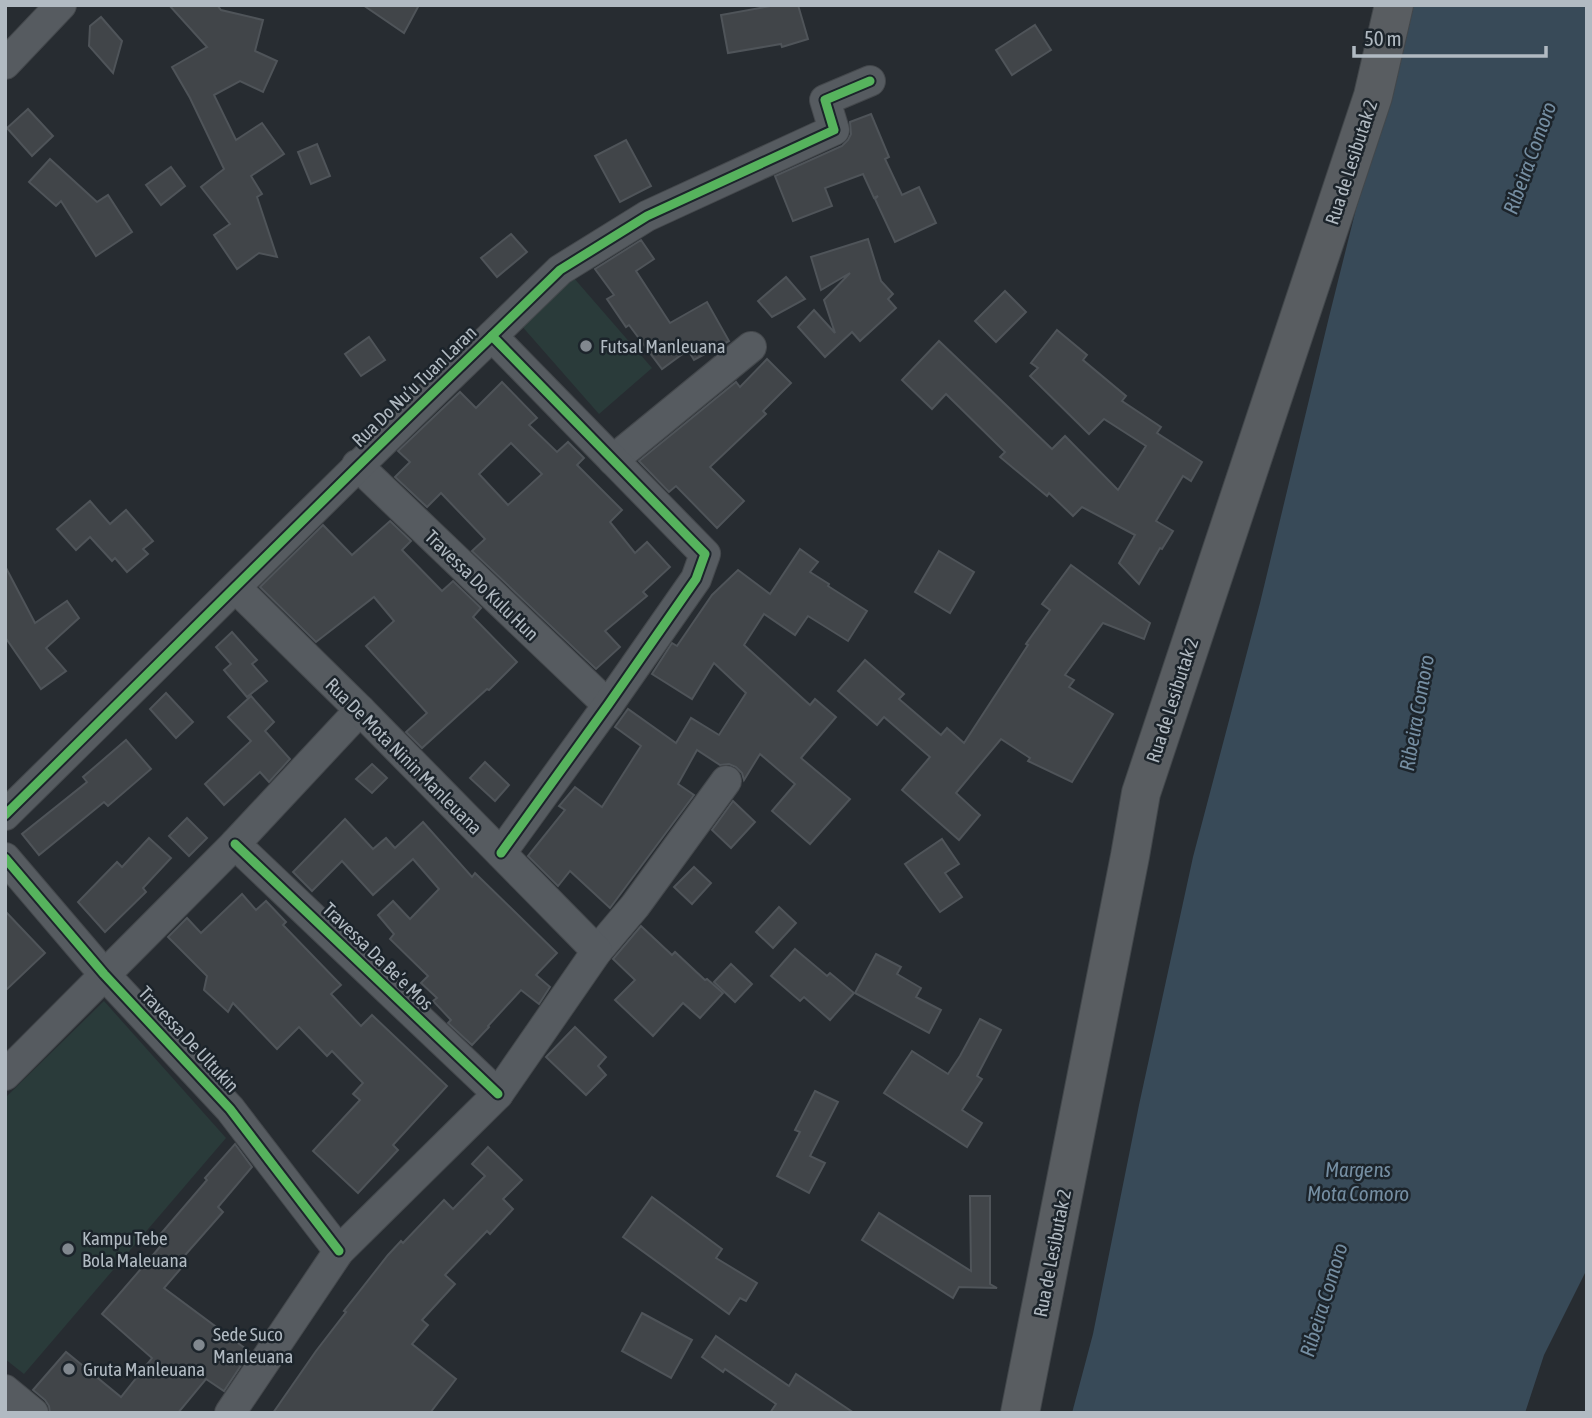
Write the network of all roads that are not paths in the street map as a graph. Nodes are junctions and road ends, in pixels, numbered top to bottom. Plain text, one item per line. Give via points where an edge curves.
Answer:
1 (61, 5) edge
2 (1394, 5) edge
3 (5, 64) edge
4 (870, 81) dead end
5 (492, 336) junction
6 (751, 346) dead end
7 (613, 460) junction
8 (357, 465) junction
9 (236, 588) junction
10 (608, 705) junction
11 (360, 710) junction
12 (726, 780) dead end
13 (5, 815) edge
14 (234, 844) junction
15 (501, 853) junction
16 (5, 858) edge
17 (597, 951) junction
18 (104, 974) junction
19 (5, 1074) edge
20 (498, 1094) junction
21 (339, 1251) junction
22 (5, 1390) edge
23 (33, 1413) edge
24 (230, 1413) edge
25 (1020, 1413) edge

1 - 3 street
2 - 25 main road, Rua de Lesibutak 2 via 1373,96 1141,793
4 - 5 street via 825,100 834,130 647,216 560,270
5 - 7 street, Rua Do Nu’u Tuan Laran
5 - 8 street, Rua Do Nu’u Tuan Laran
6 - 7 street
7 - 10 street, Rua Do Nu’u Tuan Laran via 705,554 696,579
8 - 9 street, Rua Do Nu’u Tuan Laran
8 - 10 street, Travessa Do Kulu Hun
9 - 11 street, Rua De Mota Ninin Manleuana
9 - 13 street, Rua Do Nu’u Tuan Laran
10 - 15 street, Rua Do Nu’u Tuan Laran
11 - 14 street
11 - 15 street, Rua De Mota Ninin Manleuana
12 - 17 street
14 - 18 street
14 - 20 street, Travessa Da Be’e Mos
15 - 17 street, Rua De Mota Ninin Manleuana
16 - 18 street, Travessa De Ultukin
17 - 20 street
18 - 19 street
18 - 21 street, Travessa De Ultukin via 230,1109
20 - 21 street
21 - 24 street
22 - 23 street

